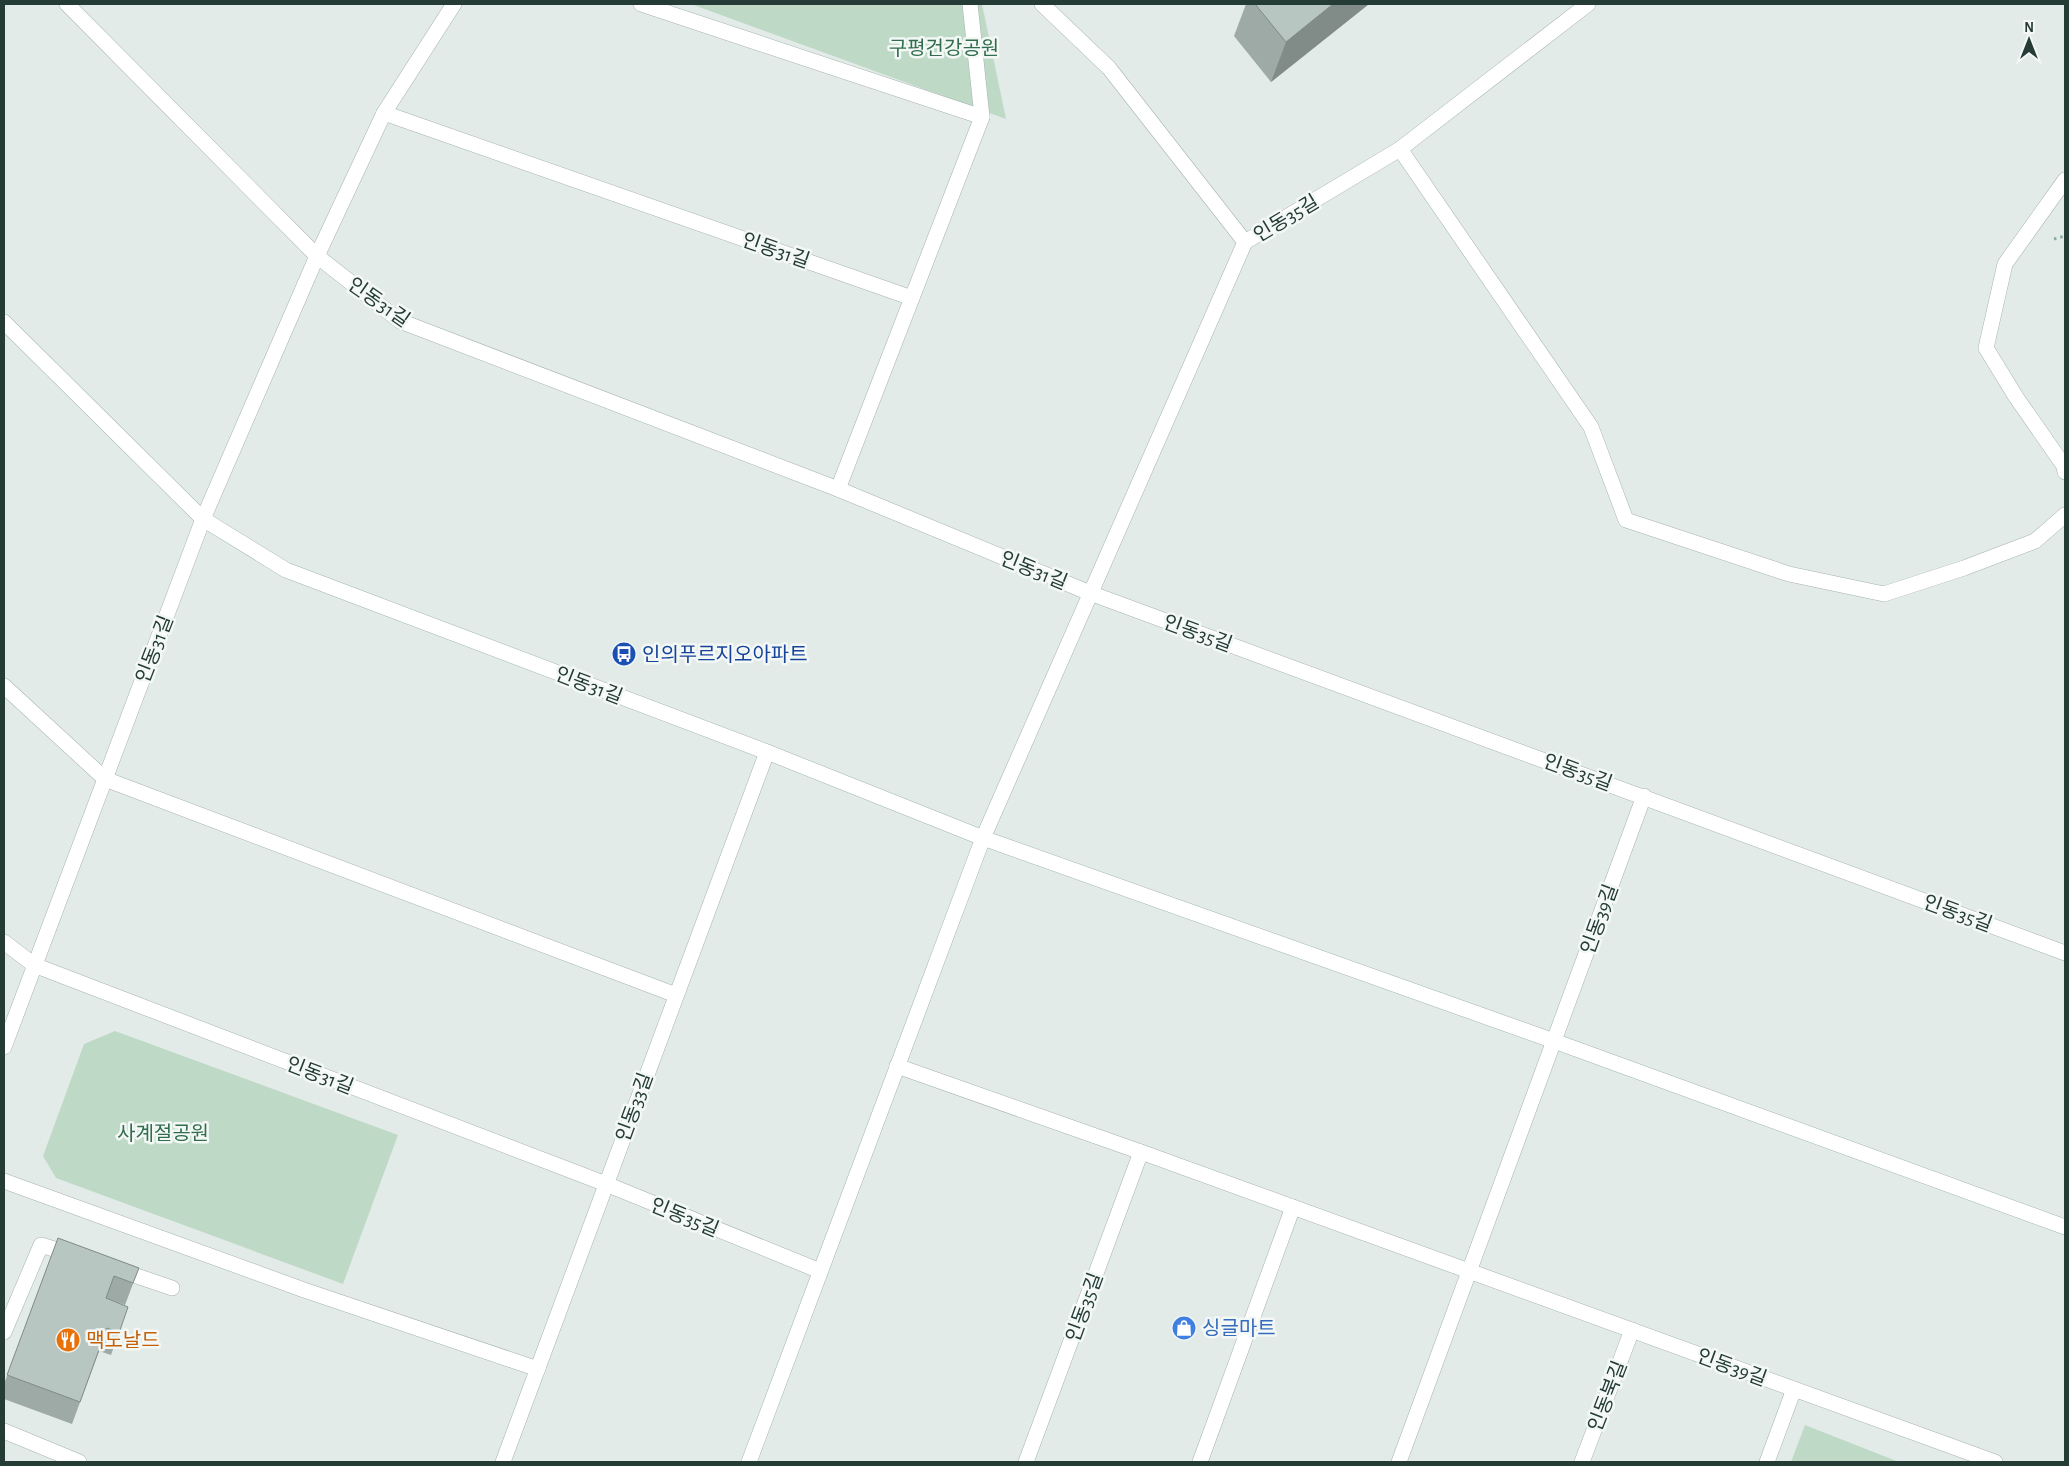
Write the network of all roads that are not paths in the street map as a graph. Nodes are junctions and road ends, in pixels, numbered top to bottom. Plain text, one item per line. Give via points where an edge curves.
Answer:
1 (67, 4) edge
2 (454, 4) edge
3 (641, 4) edge
4 (970, 4) edge
5 (1042, 4) edge
6 (1588, 4) edge
7 (384, 113) junction
8 (982, 117) junction
9 (1400, 149) junction
10 (2065, 180) edge
11 (1245, 242) junction
12 (317, 256) junction
13 (912, 298) junction
14 (4, 322) edge
15 (2065, 472) edge
16 (838, 489) junction
17 (2065, 515) edge
18 (203, 519) junction
19 (1090, 593) junction
20 (4, 686) edge
21 (767, 752) junction
22 (105, 779) junction
23 (1644, 796) junction
24 (983, 838) junction
25 (4, 942) edge
26 (2065, 953) edge
27 (34, 965) junction
28 (676, 995) junction
29 (1554, 1041) junction
30 (4, 1047) edge
31 (897, 1066) junction
32 (1141, 1152) junction
33 (4, 1181) edge
34 (606, 1184) junction
35 (1293, 1207) junction
36 (2065, 1227) edge
37 (88, 1260) edge
38 (106, 1266) edge
39 (1469, 1271) junction
40 (820, 1272) junction
41 (172, 1288) dead end
42 (1632, 1330) junction
43 (4, 1332) edge
44 (538, 1368) junction
45 (1794, 1389) junction
46 (4, 1431) edge
47 (79, 1462) edge
48 (503, 1462) edge
49 (749, 1462) edge
50 (1026, 1462) edge
51 (1200, 1462) edge
52 (1399, 1462) edge
53 (1582, 1462) edge
54 (1767, 1462) edge
55 (1995, 1462) edge

1 - 12 street, 인동31길
2 - 7 street, 인동31길
3 - 8 street
4 - 8 street
5 - 11 street via 1109,68
6 - 9 street, 인동35길
7 - 12 street, 인동31길
7 - 13 street, 인동31길
8 - 13 street
9 - 11 street, 인동35길
9 - 17 street via 1591,427 1626,520 1789,574 1884,594 2035,540
10 - 15 street via 2005,264 1986,348
11 - 19 street, 인동35길
12 - 16 street, 인동31길 via 400,321
12 - 18 street, 인동31길
13 - 16 street
14 - 18 street, 인동31길
16 - 19 street, 인동31길
18 - 21 street, 인동31길 via 286,570
18 - 22 street, 인동31길
19 - 23 street, 인동35길
19 - 24 street, 인동35길
20 - 22 street
21 - 24 street, 인동31길
21 - 28 street, 인동33길
22 - 27 street, 인동31길
22 - 28 street
23 - 26 street, 인동35길
23 - 29 street, 인동39길
24 - 29 street
24 - 31 street, 인동35길
25 - 27 street, 인동31길
27 - 30 street, 인동31길
27 - 34 street, 인동31길
28 - 34 street, 인동33길
29 - 36 street
29 - 39 street, 인동39길
31 - 32 street
31 - 40 street, 인동35길
32 - 35 street
32 - 50 street, 인동35길
33 - 44 street via 304,1290
34 - 40 street, 인동35길
34 - 44 street, 인동33길
35 - 39 street
35 - 51 street
37 - 43 street via 40,1244
38 - 41 street
39 - 42 street, 인동39길
39 - 52 street, 인동39길
40 - 49 street, 인동35길
42 - 45 street, 인동39길
42 - 53 street, 인동북길
44 - 48 street, 인동33길
45 - 54 street
45 - 55 street, 인동39길
46 - 47 street

